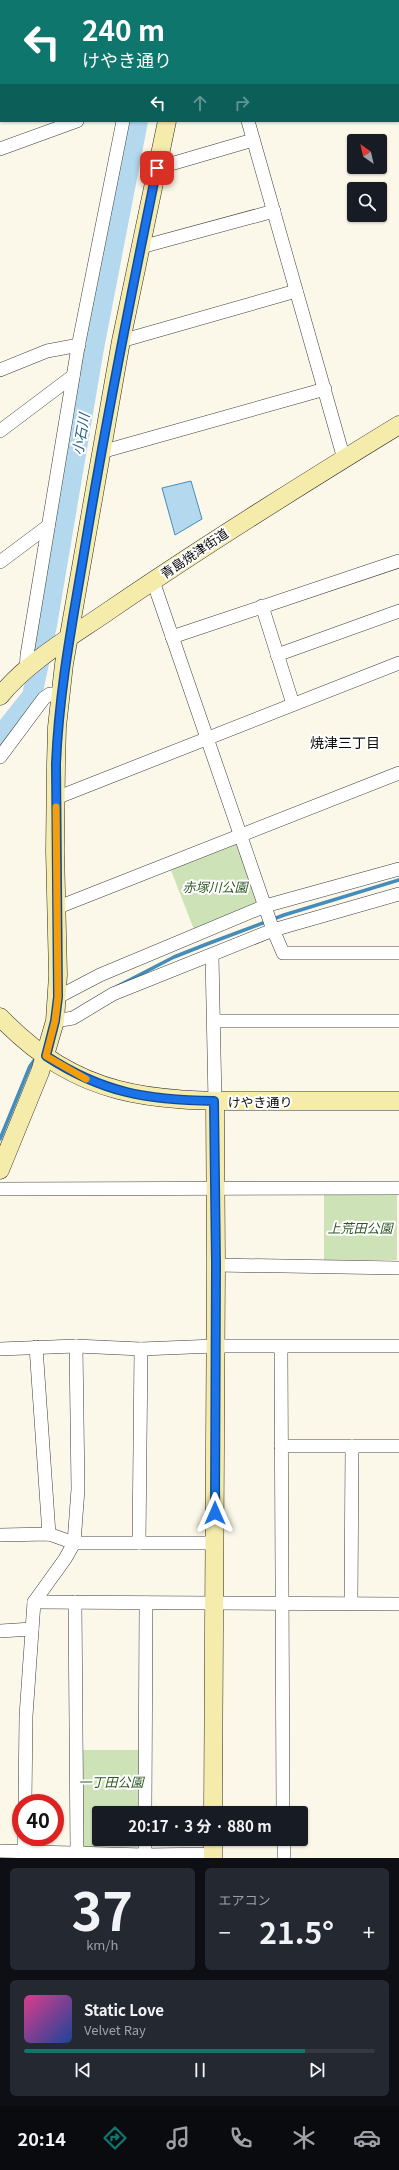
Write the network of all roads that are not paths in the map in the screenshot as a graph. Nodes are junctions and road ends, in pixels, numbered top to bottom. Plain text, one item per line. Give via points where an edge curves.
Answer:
1 (74, 122) edge
2 (123, 122) edge
3 (167, 122) edge
4 (248, 122) edge
5 (254, 140) junction
6 (0, 149) edge
7 (157, 168) junction
8 (274, 211) junction
9 (141, 246) junction
10 (296, 291) junction
11 (121, 341) junction
12 (78, 348) junction
13 (0, 370) edge
14 (73, 376) junction
15 (325, 390) junction
16 (399, 425) edge
17 (0, 431) edge
18 (101, 452) junction
19 (344, 459) junction
20 (48, 526) junction
21 (399, 561) edge
22 (0, 562) edge
23 (153, 581) junction
24 (262, 606) junction
25 (399, 611) edge
26 (172, 637) junction
27 (69, 639) junction
28 (277, 655) junction
29 (399, 663) edge
30 (26, 670) junction
31 (2, 687) edge
32 (61, 694) junction
33 (293, 704) junction
34 (208, 738) junction
35 (0, 757) edge
36 (399, 773) edge
37 (56, 798) junction
38 (241, 835) junction
39 (399, 869) edge
40 (399, 894) edge
41 (56, 908) junction
42 (267, 910) junction
43 (273, 928) junction
44 (399, 953) edge
45 (212, 956) junction
46 (58, 997) junction
47 (0, 1017) edge
48 (55, 1021) junction
49 (214, 1021) junction
50 (399, 1021) edge
51 (46, 1056) junction
52 (214, 1101) junction
53 (399, 1101) edge
54 (0, 1170) edge
55 (215, 1188) junction
56 (399, 1188) edge
57 (0, 1189) edge
58 (216, 1265) junction
59 (399, 1268) edge
60 (76, 1346) junction
61 (215, 1346) junction
62 (399, 1346) edge
63 (36, 1347) junction
64 (281, 1347) junction
65 (141, 1348) junction
66 (0, 1349) edge
67 (281, 1446) junction
68 (352, 1446) junction
69 (399, 1446) edge
70 (49, 1534) junction
71 (0, 1535) edge
72 (74, 1543) junction
73 (139, 1543) junction
74 (215, 1543) junction
75 (34, 1602) junction
76 (75, 1602) junction
77 (282, 1602) junction
78 (146, 1603) junction
79 (351, 1603) junction
80 (214, 1604) junction
81 (399, 1604) edge
82 (32, 1629) junction
83 (0, 1631) edge
84 (25, 1794) edge
85 (145, 1806) edge
86 (213, 1806) edge
87 (284, 1806) edge
88 (145, 1846) edge
89 (284, 1846) edge
90 (24, 1848) edge
91 (213, 1850) edge
92 (0, 1851) edge
93 (77, 1852) junction
94 (145, 1855) junction
95 (284, 1858) edge

1 - 6 street
2 - 12 street
3 - 7 street
4 - 5 street
5 - 7 street
5 - 8 street
7 - 9 street
8 - 9 street
8 - 10 street
9 - 11 street
10 - 11 street
10 - 15 street
11 - 18 street
12 - 13 street via 47,351
12 - 14 street
14 - 17 street
14 - 20 street
15 - 18 street
15 - 19 street
16 - 19 street, 青島焼津街道
18 - 27 street
19 - 23 street, 青島焼津街道 via 219,536
20 - 22 street
20 - 30 street
21 - 24 street
23 - 26 street
23 - 27 street, 青島焼津街道
24 - 26 street
24 - 28 street
25 - 28 street
26 - 34 street
27 - 30 street, 青島焼津街道
27 - 32 street
28 - 33 street
29 - 33 street
30 - 31 street, 青島焼津街道
32 - 35 street via 50,694 44,698
32 - 37 street via 57,727
33 - 34 street
34 - 37 street
34 - 38 street
36 - 38 street
37 - 41 street
38 - 41 street
38 - 42 street
39 - 42 street
40 - 43 street
41 - 46 street
42 - 43 street
42 - 46 street via 85,981
43 - 44 street via 283,953
43 - 45 street
45 - 48 street via 113,994 73,1018
45 - 49 street
46 - 48 street
47 - 51 street, けやき通り via 13,1031
48 - 51 street
49 - 50 street
49 - 52 street
51 - 52 street, けやき通り via 80,1076 130,1094
51 - 54 street
52 - 53 street, けやき通り
52 - 55 street
55 - 56 street
55 - 57 street
55 - 58 street
58 - 59 street
58 - 61 street
60 - 63 street
60 - 65 street
60 - 72 street via 78,1489
61 - 64 street
61 - 65 street
61 - 74 street
62 - 64 street
63 - 66 street
63 - 70 street
64 - 67 street
65 - 73 street
67 - 68 street
67 - 77 street
68 - 69 street
68 - 79 street
70 - 71 street
70 - 72 street
72 - 73 street
72 - 75 street via 65,1560
73 - 74 street
74 - 80 street
75 - 76 street
75 - 82 street
76 - 78 street
76 - 93 street
77 - 79 street
77 - 80 street
77 - 87 street
78 - 80 street
78 - 85 street
79 - 81 street
80 - 86 street
82 - 83 street
82 - 84 street via 26,1716
88 - 94 street
89 - 95 street
90 - 92 street
90 - 93 street
91 - 94 street
93 - 94 street

